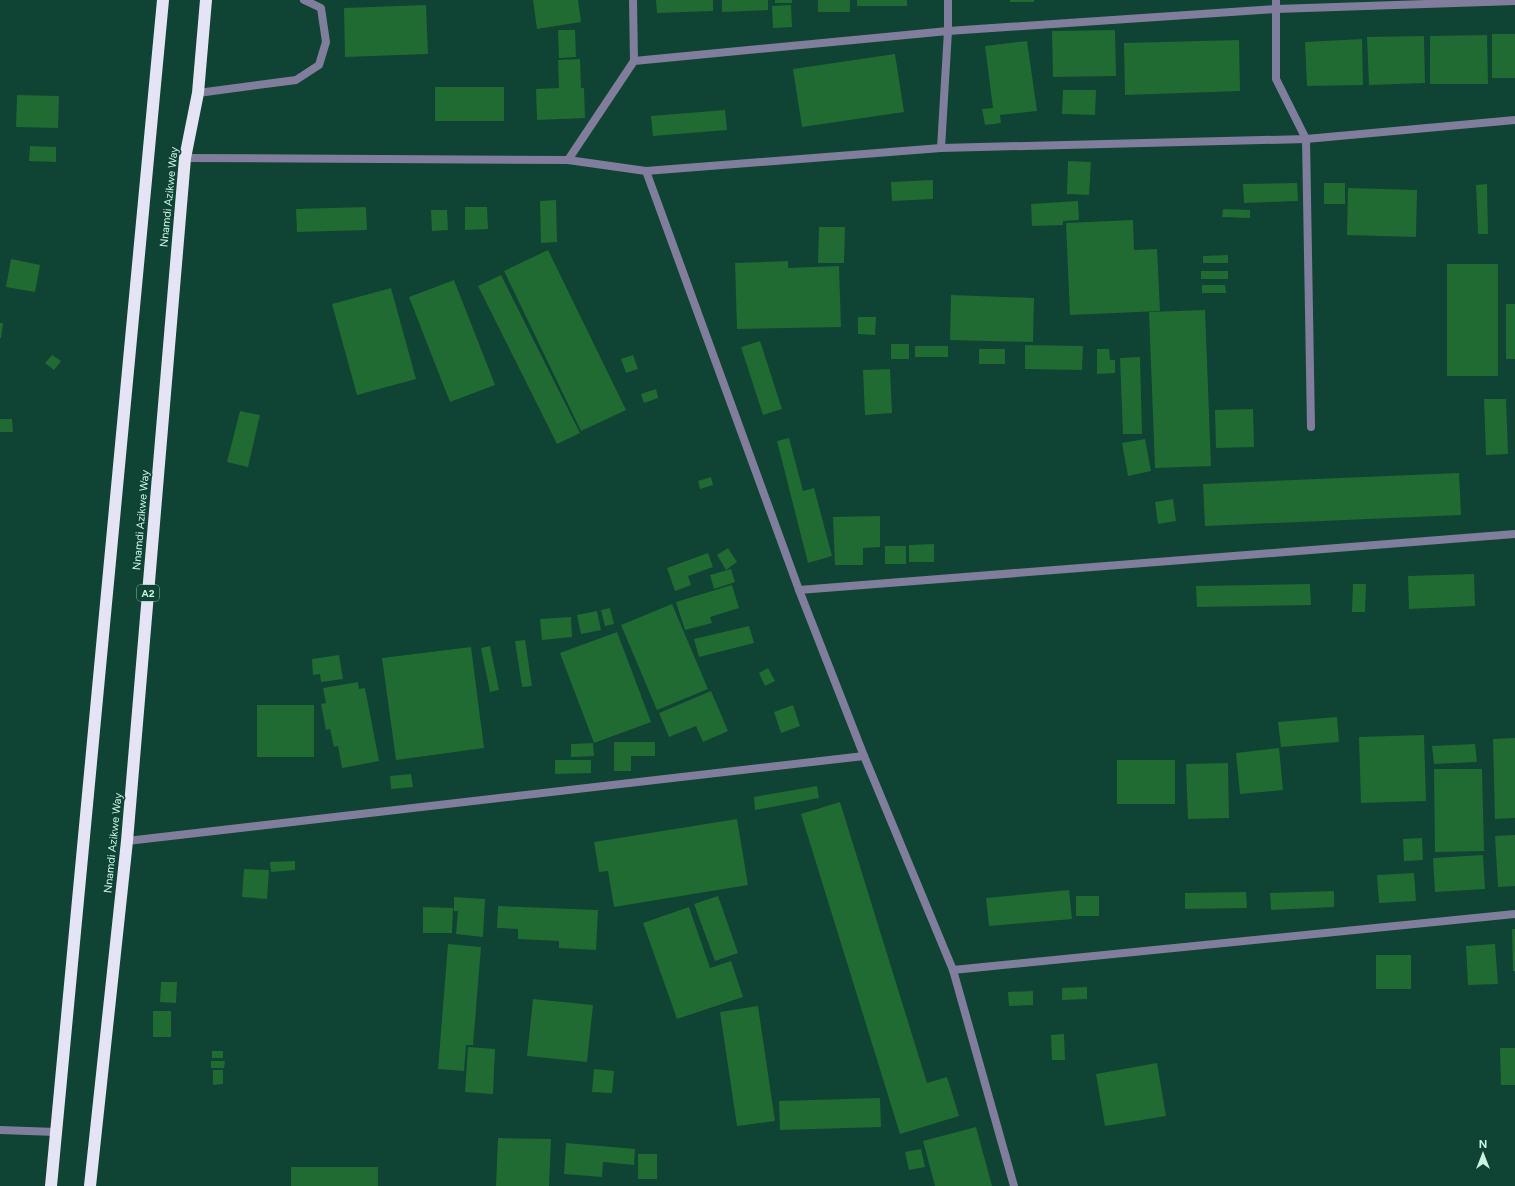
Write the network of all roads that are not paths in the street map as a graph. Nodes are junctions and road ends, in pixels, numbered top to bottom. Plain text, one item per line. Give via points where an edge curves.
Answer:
1 (163, 0) edge
2 (206, 0) edge
3 (304, 0) edge
4 (633, 0) edge
5 (948, 0) edge
6 (1276, 0) edge
7 (1515, 1) edge
8 (1276, 9) junction
9 (948, 31) junction
10 (634, 61) junction
11 (198, 93) junction
12 (1515, 120) edge
13 (1306, 139) junction
14 (941, 148) junction
15 (185, 158) junction
16 (568, 160) junction
17 (646, 171) junction
18 (1311, 428) dead end
19 (1515, 534) edge
20 (799, 590) junction
21 (864, 756) junction
22 (127, 841) junction
23 (1515, 914) edge
24 (953, 970) junction
25 (0, 1130) edge
26 (56, 1132) junction
27 (51, 1186) edge
28 (90, 1186) edge
29 (1014, 1186) edge

1 - 26 highway
2 - 11 highway, Nnamdi Azikwe Way / A2
3 - 11 street via 321,8 326,42 320,65 296,80
4 - 10 street
5 - 9 street
6 - 8 street
7 - 8 street
8 - 9 street
8 - 13 street via 1276,79
9 - 10 street
9 - 14 street
10 - 16 street
11 - 15 highway, Nnamdi Azikwe Way / A2
12 - 13 street
13 - 14 street
13 - 18 street
14 - 17 street
15 - 16 street
15 - 22 highway, Nnamdi Azikwe Way / A2
16 - 17 street
17 - 20 street
19 - 20 street
20 - 21 street
21 - 22 street
21 - 24 street
22 - 28 highway, Nnamdi Azikwe Way / A2
23 - 24 street
24 - 29 street
25 - 26 street
26 - 27 highway

